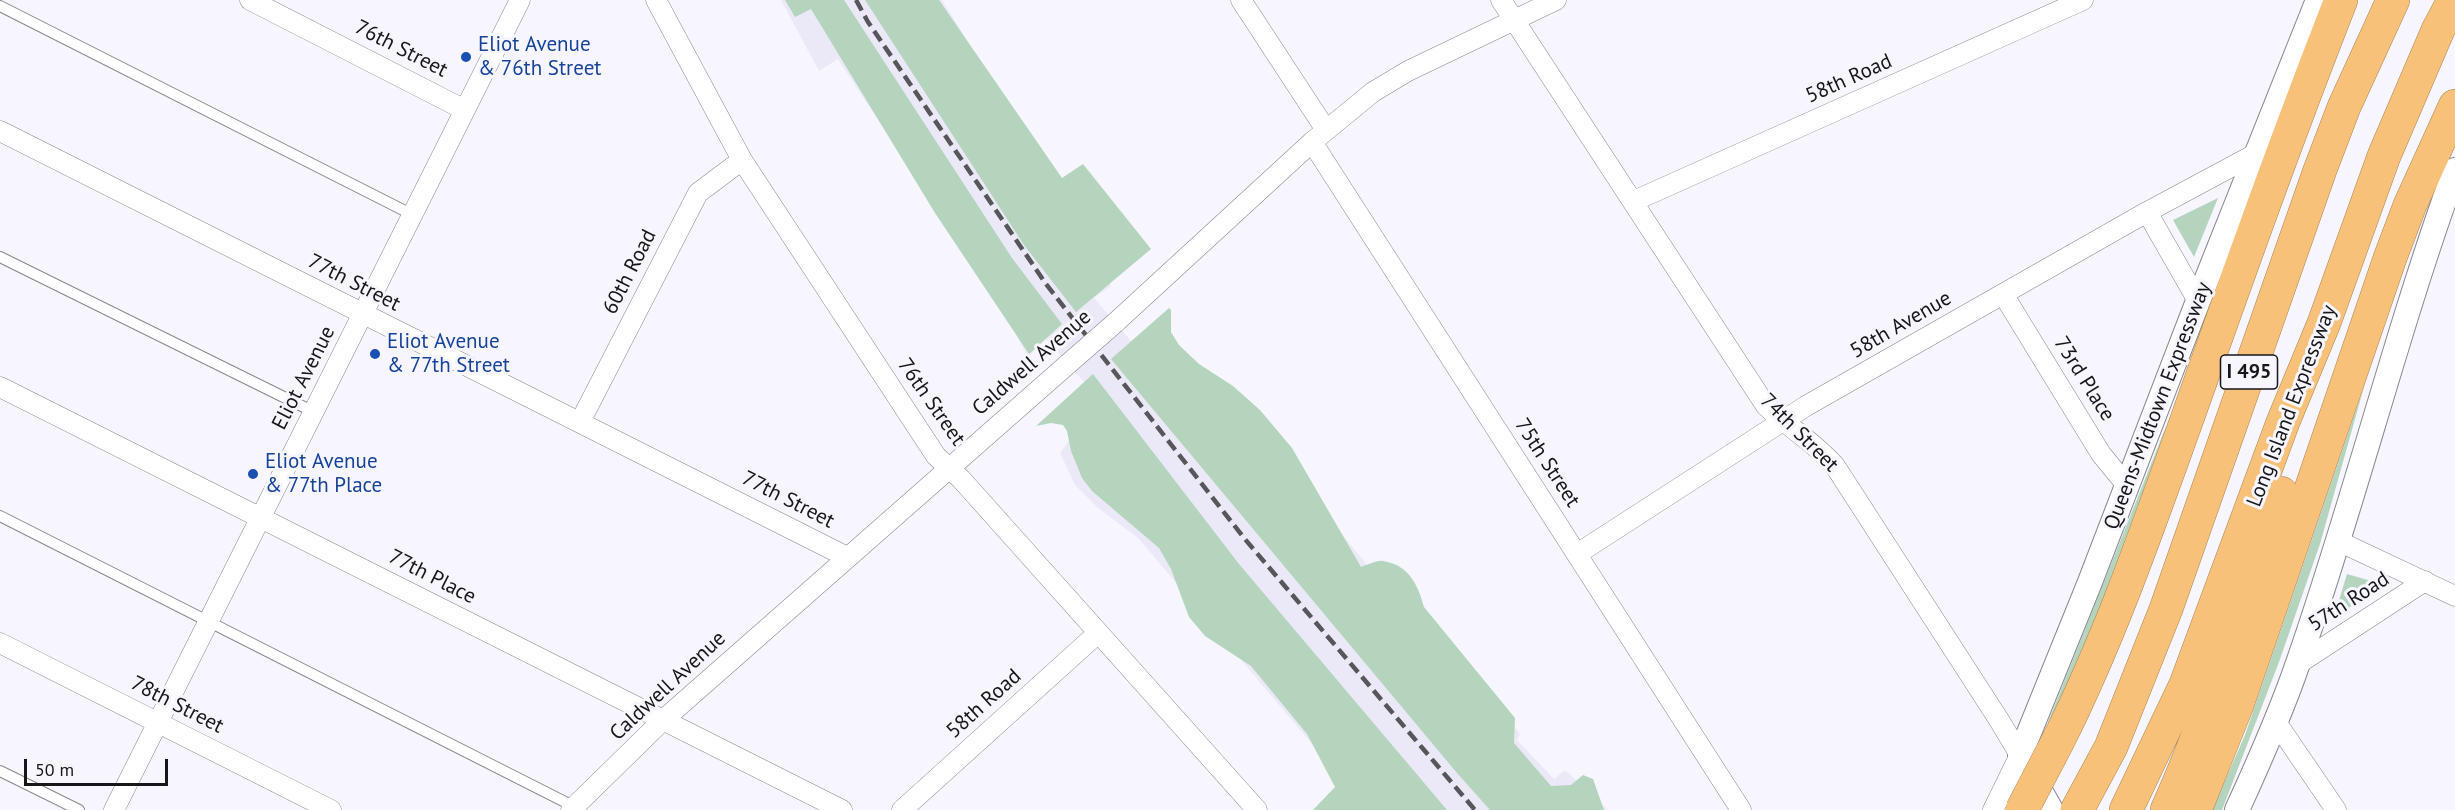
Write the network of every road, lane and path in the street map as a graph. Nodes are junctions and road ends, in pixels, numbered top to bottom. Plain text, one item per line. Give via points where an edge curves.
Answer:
1 (250, 0) edge
2 (520, 0) edge
3 (656, 0) edge
4 (1241, 0) edge
5 (1501, 0) edge
6 (1556, 0) edge
7 (2083, 0) edge
8 (2318, 0) edge
9 (2341, 0) edge
10 (2393, 0) edge
11 (2454, 0) edge
12 (0, 6) edge
13 (1515, 20) junction
14 (2455, 106) edge
15 (465, 110) junction
16 (0, 131) edge
17 (1319, 136) junction
18 (2257, 153) junction
19 (742, 160) junction
20 (2455, 170) edge
21 (1634, 201) junction
22 (2147, 212) junction
23 (413, 215) junction
24 (0, 257) edge
25 (2003, 294) junction
26 (2198, 301) junction
27 (363, 315) junction
28 (2324, 323) junction
29 (0, 387) edge
30 (314, 412) junction
31 (580, 422) junction
32 (1783, 422) junction
33 (949, 468) junction
34 (2128, 487) junction
35 (0, 516) edge
36 (261, 517) junction
37 (2338, 541) junction
38 (1578, 555) junction
39 (847, 557) junction
40 (2426, 581) junction
41 (2455, 596) edge
42 (209, 621) junction
43 (1098, 633) junction
44 (0, 643) edge
45 (2298, 664) junction
46 (662, 721) junction
47 (158, 722) junction
48 (2276, 722) junction
49 (2020, 755) junction
50 (2098, 764) junction
51 (0, 771) edge
52 (573, 808) edge
53 (79, 810) edge
54 (114, 810) edge
55 (331, 810) edge
56 (842, 810) edge
57 (902, 810) edge
58 (1257, 810) edge
59 (1741, 810) edge
60 (1993, 810) edge
61 (2022, 810) edge
62 (2054, 810) edge
63 (2077, 810) edge
64 (2126, 810) edge
65 (2167, 810) edge
66 (2194, 810) edge
67 (2237, 810) edge
68 (2336, 810) edge

1 - 15 street, 76th Street
2 - 15 street, Eliot Avenue
3 - 19 street, 76th Street
4 - 17 street, 75th Street
5 - 13 street, 74th Street
6 - 13 street, Caldwell Avenue
7 - 21 street, 58th Road
8 - 18 street, Queens-Midtown Expressway
9 - 61 highway, bridge via 2129,581 2085,688
10 - 50 highway, I 495 via 2320,170 2166,609
11 - 28 highway, Long Island Expressway / I 495 via 2384,156
12 - 23 lane
13 - 17 street, Caldwell Avenue via 1408,71 1373,92
13 - 21 street, 74th Street
14 - 66 highway via 2390,258 2245,683
15 - 23 street, Eliot Avenue
16 - 27 street, 77th Street
17 - 33 street, Caldwell Avenue, bridge
17 - 38 street, 75th Street
18 - 22 street, 58th Avenue
18 - 26 street, Queens-Midtown Expressway
19 - 31 street, 60th Road via 698,193
19 - 33 street, 76th Street via 936,456
20 - 37 street via 2409,304
21 - 32 street, 74th Street via 1766,405
22 - 25 street, 58th Avenue
22 - 26 street
23 - 27 street, Eliot Avenue
24 - 30 lane
25 - 32 street, 58th Avenue
25 - 34 street, 73rd Place via 2101,454
26 - 34 street, Queens-Midtown Expressway
27 - 30 street, Eliot Avenue
27 - 31 street, 77th Street
28 - 64 highway, Long Island Expressway / I 495 via 2186,684
28 - 65 highway via 2300,436 2214,692
29 - 36 street, 77th Place
30 - 36 street, Eliot Avenue
31 - 39 street, 77th Street
32 - 38 street, 58th Avenue
32 - 49 street, 74th Street via 1835,466
33 - 39 street, Caldwell Avenue
33 - 43 street, 76th Street
34 - 49 street, Queens-Midtown Expressway
35 - 42 lane
36 - 42 street, Eliot Avenue
36 - 46 street, 77th Place
37 - 40 street
37 - 45 street
38 - 59 street, 75th Street
39 - 46 street, Caldwell Avenue
40 - 41 street
40 - 45 street, 57th Road
42 - 47 street, Eliot Avenue
42 - 52 lane
43 - 57 street, 58th Road
43 - 58 street, 76th Street
44 - 47 street, 78th Street
45 - 48 street
46 - 52 street, Caldwell Avenue
46 - 56 street, 77th Place
47 - 54 street, Eliot Avenue
47 - 55 street, 78th Street
48 - 67 street
48 - 68 street
49 - 60 street, Queens-Midtown Expressway
49 - 62 street, 74th Street
50 - 62 highway via 2068,787
50 - 63 highway, I 495
51 - 53 lane

